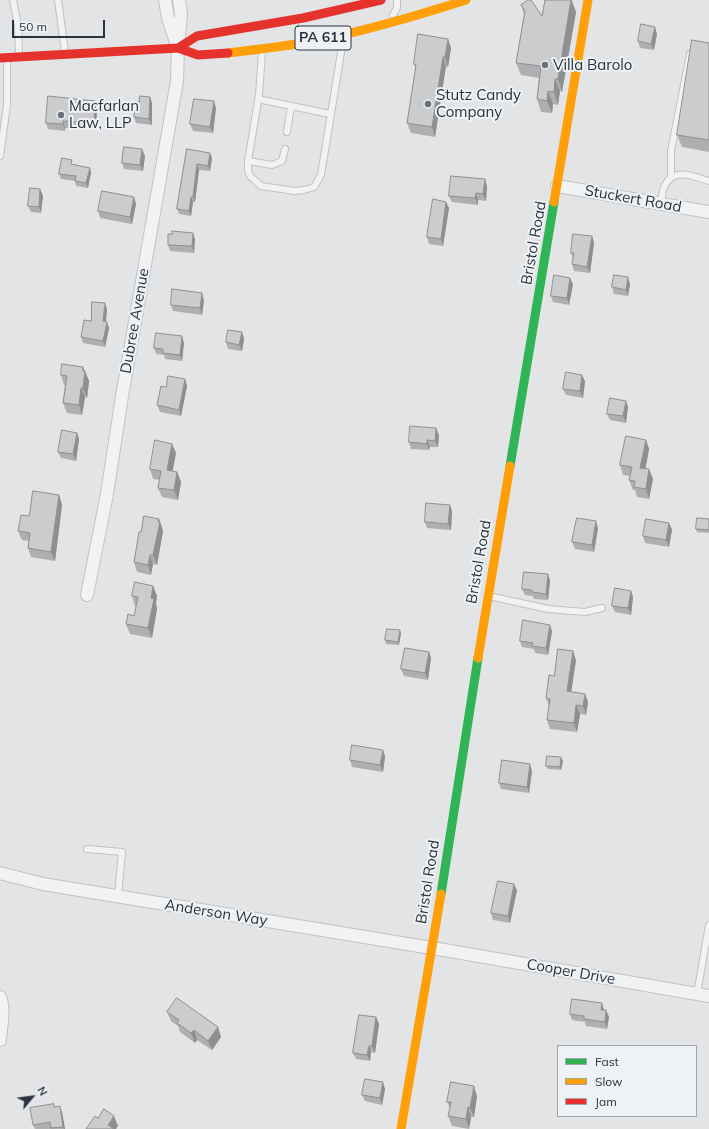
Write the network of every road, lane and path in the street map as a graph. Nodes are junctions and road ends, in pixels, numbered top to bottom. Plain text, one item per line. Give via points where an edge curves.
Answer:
1 (13, 0) edge
2 (58, 0) edge
3 (165, 0) edge
4 (179, 0) edge
5 (381, 0) edge
6 (397, 0) edge
7 (466, 0) edge
8 (588, 0) edge
9 (383, 25) junction
10 (344, 34) junction
11 (178, 48) junction
12 (262, 49) junction
13 (691, 49) edge
14 (65, 55) junction
15 (4, 58) edge
16 (20, 58) junction
17 (258, 99) junction
18 (291, 106) junction
19 (330, 114) junction
20 (287, 132) dead end
21 (285, 149) dead end
22 (0, 156) edge
23 (248, 161) junction
24 (671, 177) junction
25 (709, 181) edge
26 (557, 186) junction
27 (661, 204) junction
28 (709, 212) edge
29 (87, 595) dead end
30 (488, 596) junction
31 (602, 608) dead end
32 (87, 849) dead end
33 (0, 873) edge
34 (118, 896) junction
35 (709, 925) edge
36 (432, 948) junction
37 (707, 952) edge
38 (703, 995) edge
39 (0, 997) edge
40 (0, 1040) edge
41 (401, 1129) edge

1 - 16 lane
2 - 14 lane
3 - 11 street
4 - 11 street, Dubree Avenue via 181,14
5 - 11 main road, PA 611 via 326,10 303,18 197,36
6 - 9 lane via 397,8 392,17
7 - 9 main road, PA 611
8 - 26 main road, Bristol Road
9 - 10 main road, PA 611
10 - 12 main road, PA 611
10 - 19 lane
11 - 12 main road, PA 611 via 200,55
11 - 14 main road, PA 611
11 - 29 street, Dubree Avenue via 177,81 107,494
12 - 17 lane
13 - 24 lane via 671,151
14 - 16 main road, PA 611
15 - 16 main road, PA 611
15 - 22 lane via 7,105
17 - 18 lane
17 - 23 lane
18 - 19 lane
18 - 20 lane
19 - 23 lane via 321,175 314,187 295,191 261,186 250,176
21 - 23 lane via 282,161 272,165
24 - 25 lane via 680,174
24 - 27 lane via 665,186
26 - 27 street, Stuckert Road
26 - 30 main road, Bristol Road
27 - 28 street, Stuckert Road
30 - 31 lane via 548,609 585,612
30 - 36 main road, Bristol Road
32 - 34 lane via 122,852
33 - 34 street, Anderson Way via 43,884
34 - 36 street, Anderson Way
35 - 37 lane
36 - 38 street, Cooper Drive
36 - 41 main road, Bristol Road
37 - 38 lane
39 - 40 street

